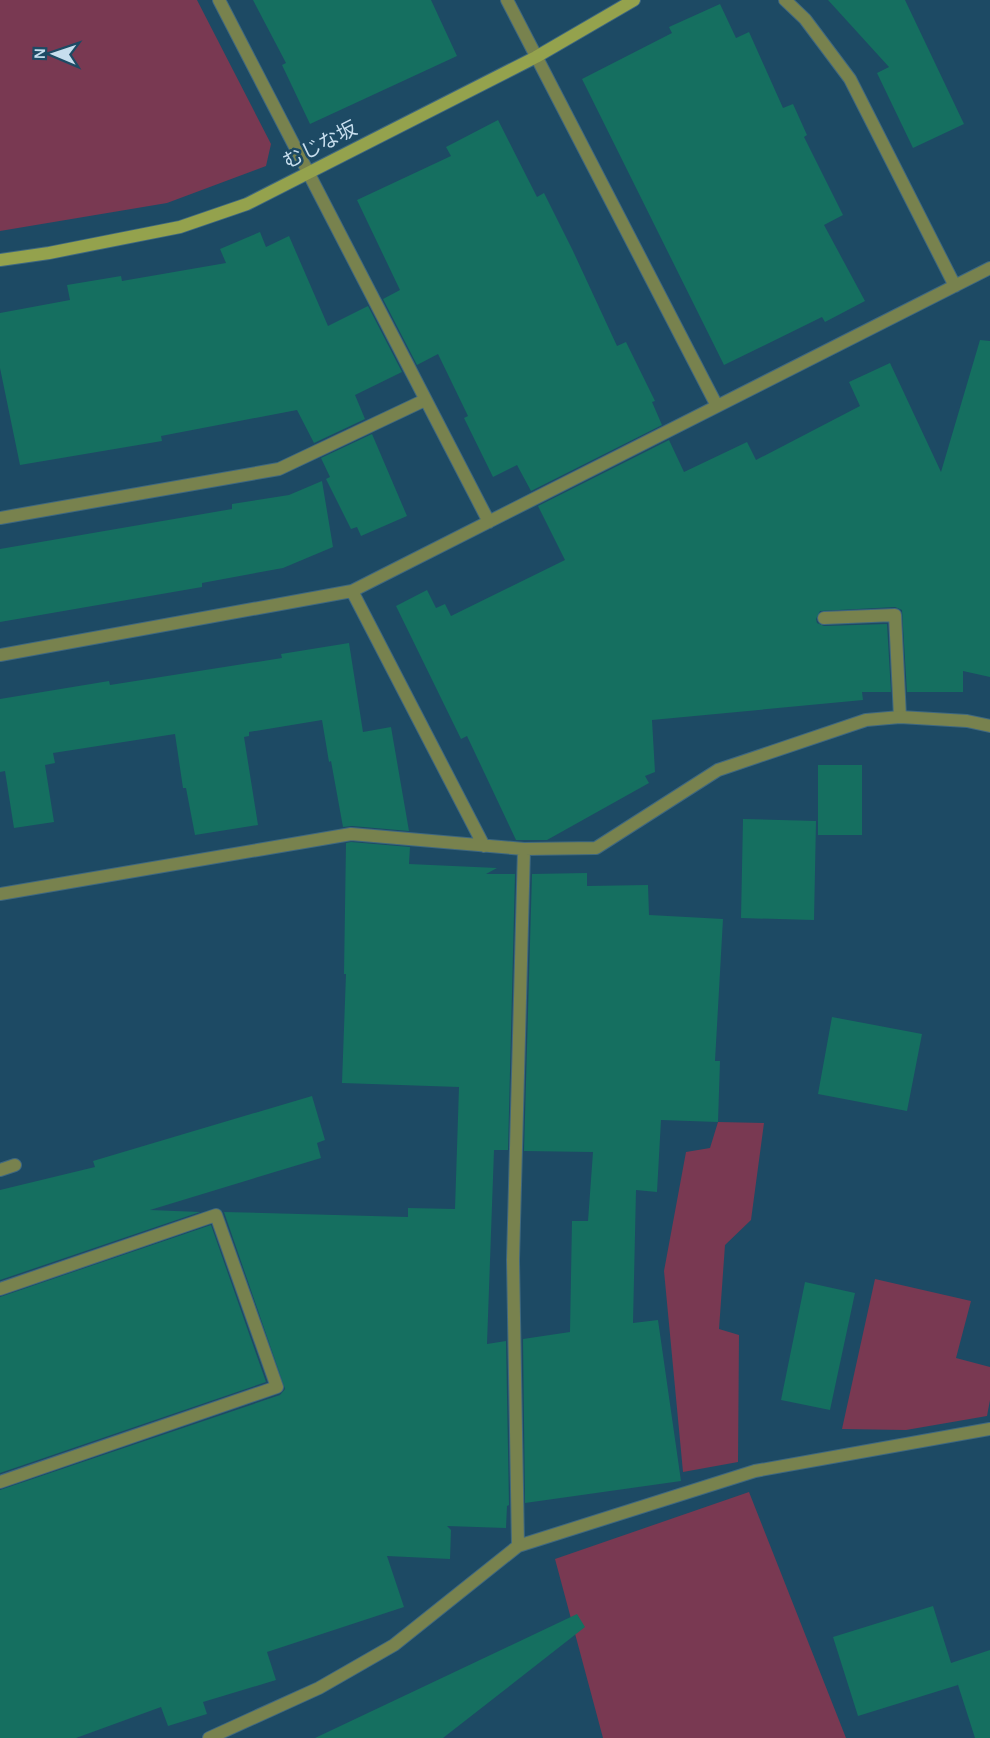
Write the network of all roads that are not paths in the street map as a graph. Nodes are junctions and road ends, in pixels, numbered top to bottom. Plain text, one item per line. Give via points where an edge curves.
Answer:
1 (219, 0) edge
2 (507, 0) edge
3 (634, 0) edge
4 (785, 0) edge
5 (536, 57) junction
6 (309, 173) junction
7 (0, 260) edge
8 (990, 268) edge
9 (955, 286) junction
10 (425, 400) junction
11 (717, 406) junction
12 (0, 518) edge
13 (489, 522) junction
14 (352, 591) junction
15 (824, 618) dead end
16 (0, 655) edge
17 (900, 717) junction
18 (990, 726) edge
19 (483, 846) junction
20 (524, 849) junction
21 (0, 894) edge
22 (15, 1165) dead end
23 (0, 1170) edge
24 (0, 1288) edge
25 (990, 1429) edge
26 (0, 1482) edge
27 (518, 1546) junction
28 (209, 1738) edge

1 - 6 street
2 - 5 street
3 - 5 street, むじな坂
4 - 9 street via 806,19 850,79
5 - 6 street, むじな坂
5 - 11 street
6 - 7 street, むじな坂 via 247,204 180,226
6 - 10 street
8 - 9 street
9 - 11 street
10 - 12 street via 279,469
10 - 13 street
11 - 13 street
13 - 14 street
14 - 16 street
14 - 19 street
15 - 17 street via 895,615
17 - 18 street
17 - 20 street via 866,720 718,770 596,848
19 - 20 street
19 - 21 street via 351,834
20 - 27 street via 513,1260
22 - 23 street
24 - 26 street via 216,1215 278,1387
25 - 27 street via 756,1471
27 - 28 street via 394,1645 319,1688

